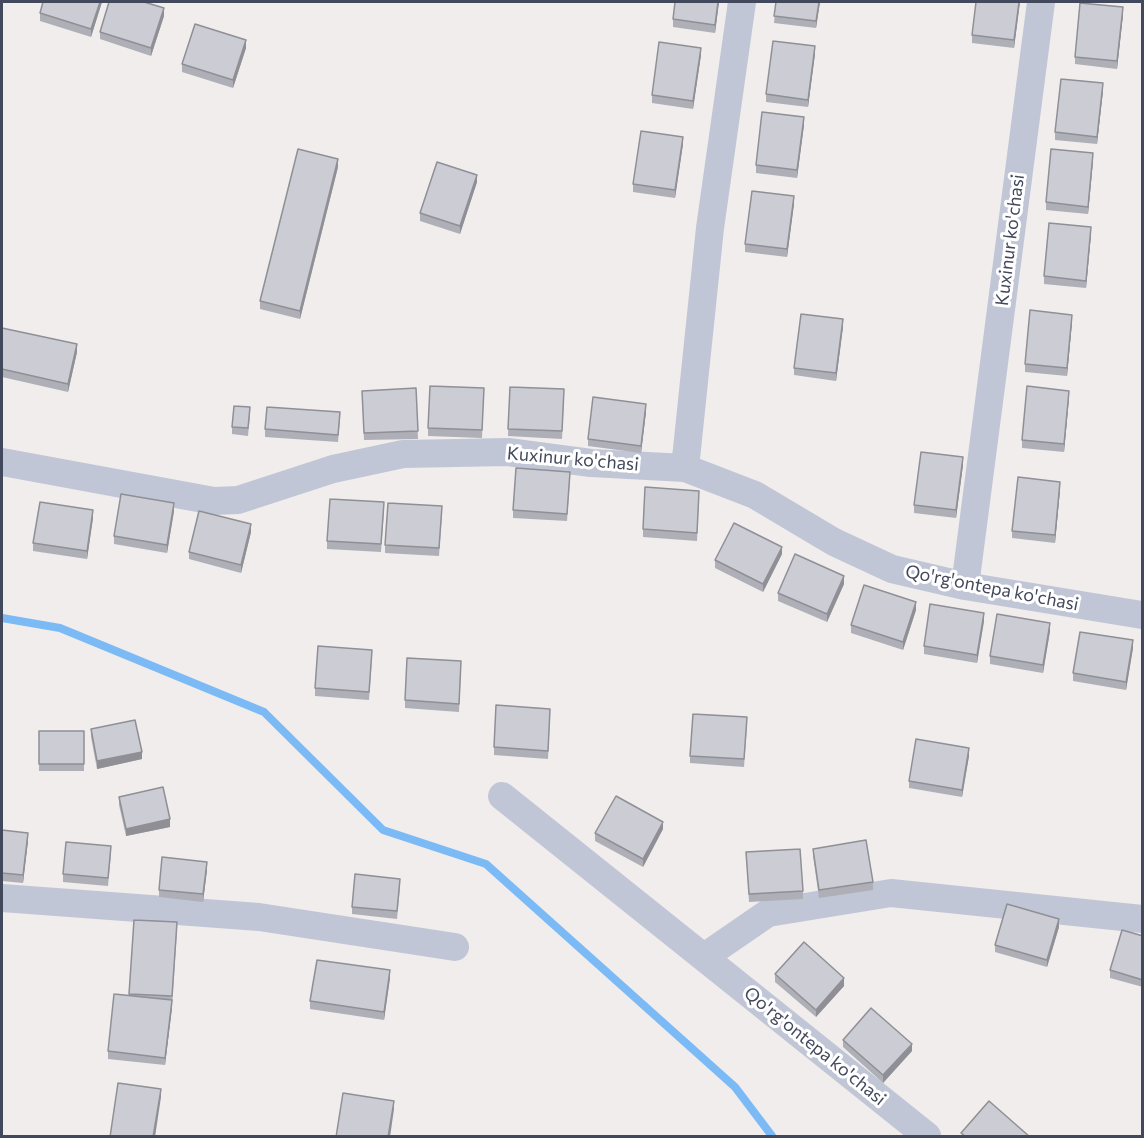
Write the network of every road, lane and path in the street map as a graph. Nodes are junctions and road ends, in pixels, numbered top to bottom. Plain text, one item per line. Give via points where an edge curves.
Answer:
1 (742, 2) edge
2 (1041, 2) edge
3 (2, 462) edge
4 (685, 468) junction
5 (965, 586) junction
6 (1143, 615) edge
7 (502, 796) dead end
8 (2, 898) edge
9 (1143, 919) edge
10 (455, 947) dead end
11 (704, 957) junction
12 (927, 1137) edge

1 - 4 street via 710,228
2 - 5 street, Kuxinur ko'chasi
3 - 4 street, Kuxinur ko'chasi via 214,501 238,500 333,469 403,454 508,452 591,463
4 - 5 street, Qo'rg'ontepa ko'chasi via 755,495 834,542 892,569
5 - 6 street, Qo'rg'ontepa ko'chasi
7 - 11 street, Qo'rg'ontepa ko'chasi
8 - 10 street via 259,917
9 - 11 street via 891,893 768,913
11 - 12 street, Qo'rg'ontepa ko'chasi

